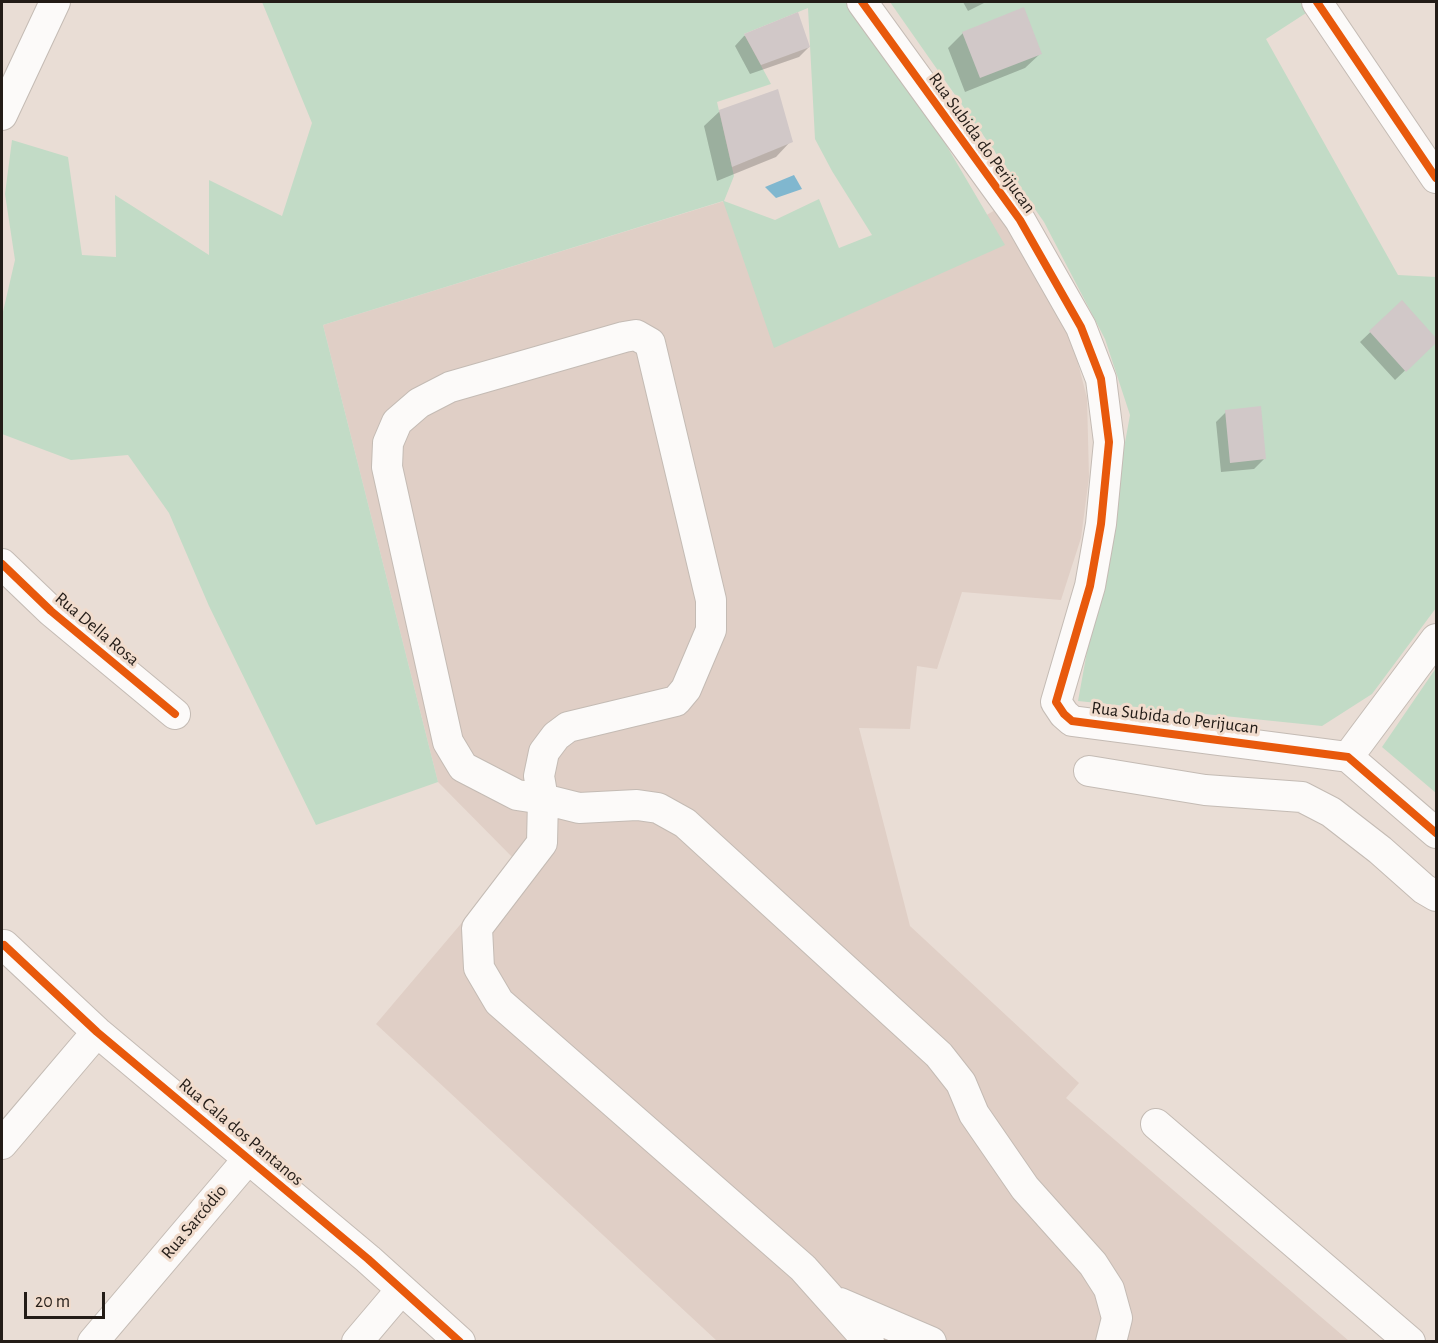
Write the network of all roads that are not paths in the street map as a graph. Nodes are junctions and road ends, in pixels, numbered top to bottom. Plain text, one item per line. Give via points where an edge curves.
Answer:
1 (55, 2) edge
2 (862, 2) edge
3 (1317, 2) edge
4 (2, 115) edge
5 (1437, 178) edge
6 (2, 564) edge
7 (1437, 639) edge
8 (175, 714) dead end
9 (1348, 757) junction
10 (1089, 771) dead end
11 (543, 800) junction
12 (1437, 832) edge
13 (1437, 896) edge
14 (4, 945) dead end
15 (97, 1032) junction
16 (1156, 1124) dead end
17 (2, 1144) edge
18 (249, 1158) junction
19 (401, 1290) junction
20 (831, 1299) junction
21 (93, 1341) edge
22 (357, 1341) edge
23 (459, 1341) edge
24 (869, 1341) edge
25 (931, 1341) edge
26 (1111, 1341) edge
27 (1410, 1341) edge

1 - 4 street
2 - 9 street, Rua Subida do Perijucan via 1020,220 1081,327 1101,379 1109,442 1101,524 1090,586 1056,702 1072,721
3 - 5 street
6 - 8 street, Rua Della Rosa via 51,611
7 - 9 street
9 - 12 street
10 - 13 street via 1205,790 1302,797 1331,812 1424,890
11 - 11 street via 517,795 464,767 448,741 387,467 388,443 397,422 419,403 450,387 636,335 650,343 711,600 711,630 686,689 676,702 595,719 568,727 556,736 544,752 539,776
11 - 20 street via 542,843 477,928 479,968 499,1002 803,1268
11 - 26 street via 579,808 658,808 686,823 939,1055 961,1083 974,1114 1025,1188 1094,1264 1109,1289 1117,1318
14 - 15 street, Rua Cala dos Pantanos
15 - 17 street
15 - 18 street, Rua Cala dos Pantanos
16 - 27 street
18 - 19 street, Rua Cala dos Pantanos
18 - 21 street, Rua Sarcódio
19 - 22 street
19 - 23 street, Rua Cala dos Pantanos
20 - 24 street
20 - 25 street

